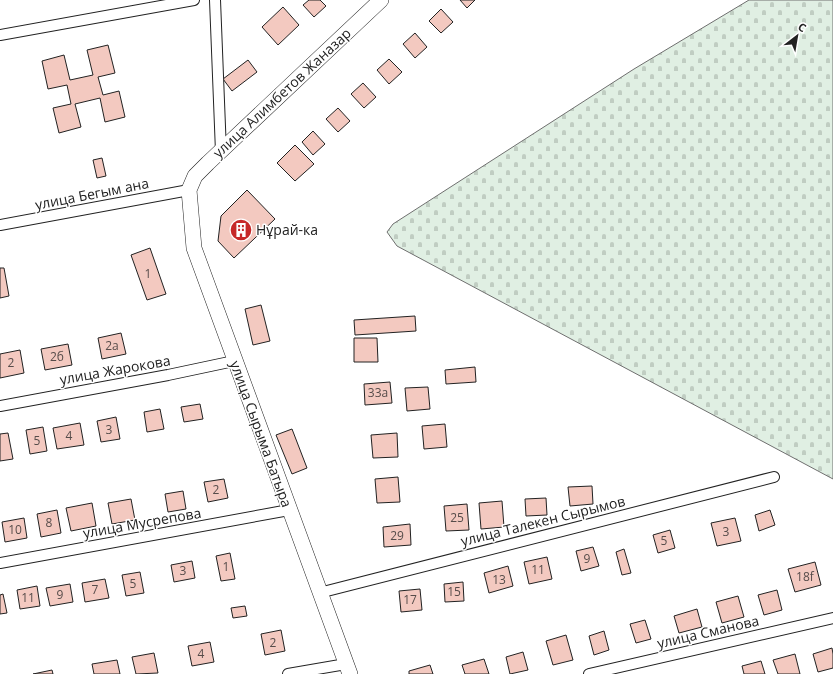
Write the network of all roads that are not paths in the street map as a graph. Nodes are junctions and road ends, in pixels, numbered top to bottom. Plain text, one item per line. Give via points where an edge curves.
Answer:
1 (194, 0) edge
2 (215, 0) edge
3 (381, 0) edge
4 (0, 35) edge
5 (221, 152) junction
6 (189, 190) junction
7 (0, 225) edge
8 (234, 361) junction
9 (0, 406) edge
10 (774, 477) dead end
11 (289, 510) junction
12 (0, 563) edge
13 (319, 593) junction
14 (833, 618) edge
15 (348, 669) edge
16 (288, 674) edge
17 (589, 674) edge

1 - 4 street
2 - 5 street
3 - 5 street, улица Алимбетов Жаназар
5 - 6 street, улица Алимбетов Жаназар via 195,176
6 - 7 street, улица Бегым ана
6 - 8 street, улица Сырыма Батыра via 194,248
8 - 9 street, улица Жарокова
8 - 11 street, улица Сырыма Батыра
10 - 13 street, улица Талекен Сырымов
11 - 12 street, улица Мусрепова
11 - 13 street, улица Сырыма Батыра
13 - 15 street, улица Сырыма Батыра
14 - 17 street, улица Сманова
15 - 16 street

